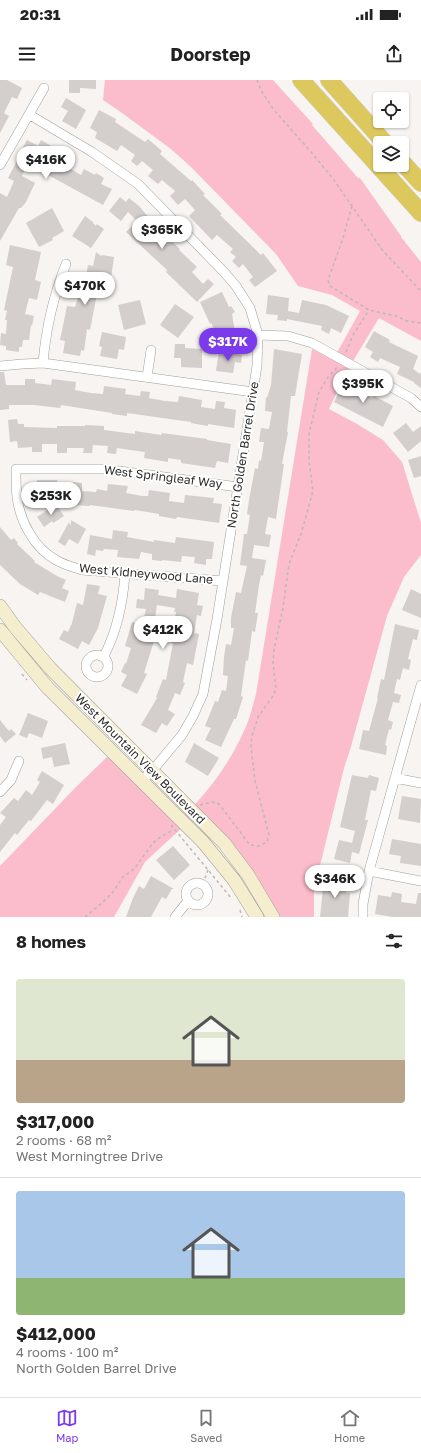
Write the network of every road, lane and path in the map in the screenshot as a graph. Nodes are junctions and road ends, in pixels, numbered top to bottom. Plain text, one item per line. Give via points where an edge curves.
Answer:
1 (257, 80) edge
2 (301, 80) edge
3 (329, 80) edge
4 (44, 88) dead end
5 (30, 115) junction
6 (379, 136) edge
7 (0, 165) edge
8 (409, 170) edge
9 (421, 183) edge
10 (352, 206) junction
11 (421, 213) edge
12 (66, 264) dead end
13 (421, 291) edge
14 (369, 310) junction
15 (421, 323) edge
16 (258, 335) junction
17 (151, 350) dead end
18 (343, 359) junction
19 (43, 363) junction
20 (0, 366) edge
21 (147, 377) junction
22 (252, 392) junction
23 (421, 407) edge
24 (16, 469) joint
25 (238, 487) junction
26 (125, 574) junction
27 (223, 581) junction
28 (0, 606) edge
29 (15, 627) junction
30 (1, 635) edge
31 (104, 656) dead end
32 (21, 672) dead end
33 (28, 681) dead end
34 (421, 685) edge
35 (19, 761) dead end
36 (152, 770) junction
37 (395, 778) junction
38 (142, 781) junction
39 (421, 783) edge
40 (0, 792) edge
41 (197, 807) dead end
42 (170, 825) dead end
43 (179, 825) dead end
44 (174, 830) junction
45 (208, 870) junction
46 (369, 871) junction
47 (421, 881) edge
48 (203, 884) junction
49 (188, 901) junction
50 (235, 901) dead end
51 (238, 906) dead end
52 (85, 917) edge
53 (175, 917) edge
54 (242, 917) edge
55 (257, 917) edge
56 (273, 917) edge
57 (363, 917) edge

1 - 10 path via 274,110 323,166
2 - 11 highway
3 - 6 highway
4 - 5 street
5 - 7 street
5 - 16 street, North Golden Barrel Drive via 92,152 138,184 236,286 250,308
8 - 9 highway
10 - 13 path via 383,251
10 - 14 path via 328,280 330,286
12 - 19 street via 51,307
14 - 15 path
14 - 18 path via 353,335
16 - 18 street via 288,336 312,343
16 - 22 street, North Golden Barrel Drive via 257,366
17 - 21 street
18 - 23 street via 411,398
18 - 41 path via 319,392 308,444 313,491 301,534 289,564 274,650 276,689 258,717 252,736 254,775 268,839 265,844 250,845 219,804 209,802
19 - 20 street
19 - 21 street
21 - 22 street
22 - 25 street, North Golden Barrel Drive
24 - 25 street, West Springleaf Way via 105,469
24 - 26 street, West Kidneywood Lane via 17,495 24,524 36,543 55,560 67,566
25 - 27 street, North Golden Barrel Drive
26 - 27 street, West Kidneywood Lane
26 - 31 street via 116,626
27 - 36 street, North Golden Barrel Drive via 203,694 182,735
28 - 29 street, West Mountain View Boulevard
29 - 30 street
29 - 36 street, West Mountain View Boulevard via 50,668
30 - 38 street, West Mountain View Boulevard via 47,687
32 - 33 path
34 - 37 street
35 - 40 street via 11,780
36 - 38 street, North Golden Barrel Drive
36 - 56 street, West Mountain View Boulevard via 233,854
37 - 39 street
37 - 46 street
38 - 55 street, West Mountain View Boulevard via 217,858
42 - 44 path
43 - 44 path
44 - 45 path
44 - 52 path via 153,843 114,891
45 - 48 path
45 - 50 path
46 - 47 street
46 - 57 street
48 - 49 street via 195,883 189,887 186,894
48 - 49 street via 209,893 205,903 198,906
49 - 53 street
51 - 54 path

